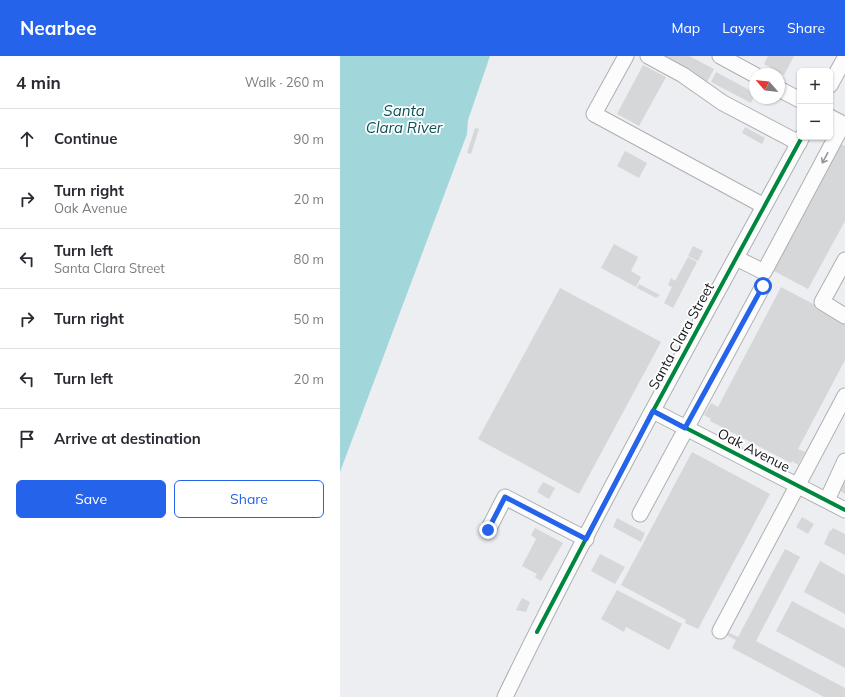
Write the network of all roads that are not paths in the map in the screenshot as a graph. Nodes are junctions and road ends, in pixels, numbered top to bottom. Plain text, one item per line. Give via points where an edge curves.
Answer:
1 (626, 56) edge
2 (648, 56) edge
3 (720, 56) edge
4 (841, 58) edge
5 (749, 72) edge
6 (833, 78) edge
7 (785, 92) edge
8 (797, 98) edge
9 (833, 118) edge
10 (844, 124) edge
11 (797, 139) edge
12 (800, 140) edge
13 (764, 206) junction
14 (736, 258) junction
15 (845, 260) edge
16 (763, 279) junction
17 (845, 316) edge
18 (845, 396) edge
19 (653, 411) junction
20 (685, 428) junction
21 (845, 461) edge
22 (797, 484) junction
23 (827, 500) junction
24 (845, 510) edge
25 (640, 514) dead end
26 (488, 530) dead end
27 (586, 539) junction
28 (720, 631) dead end
29 (505, 697) edge

1 - 13 street via 594,114
2 - 11 street via 683,75 723,103
3 - 5 street
4 - 6 street
7 - 8 street
9 - 10 street
10 -> 16 street
12 - 13 street, Santa Clara Street
13 - 14 street, Santa Clara Street
14 - 16 street
14 - 19 street, Santa Clara Street
15 - 17 street via 822,302
16 - 20 street
18 - 22 street
19 - 20 street, Oak Avenue
19 - 27 street, Santa Clara Street
20 - 22 street, Oak Avenue
20 - 25 street
21 - 23 street
22 - 23 street, Oak Avenue
22 - 28 street
23 - 24 street, Oak Avenue
26 - 27 street via 505,497
27 - 29 street, Santa Clara Street

